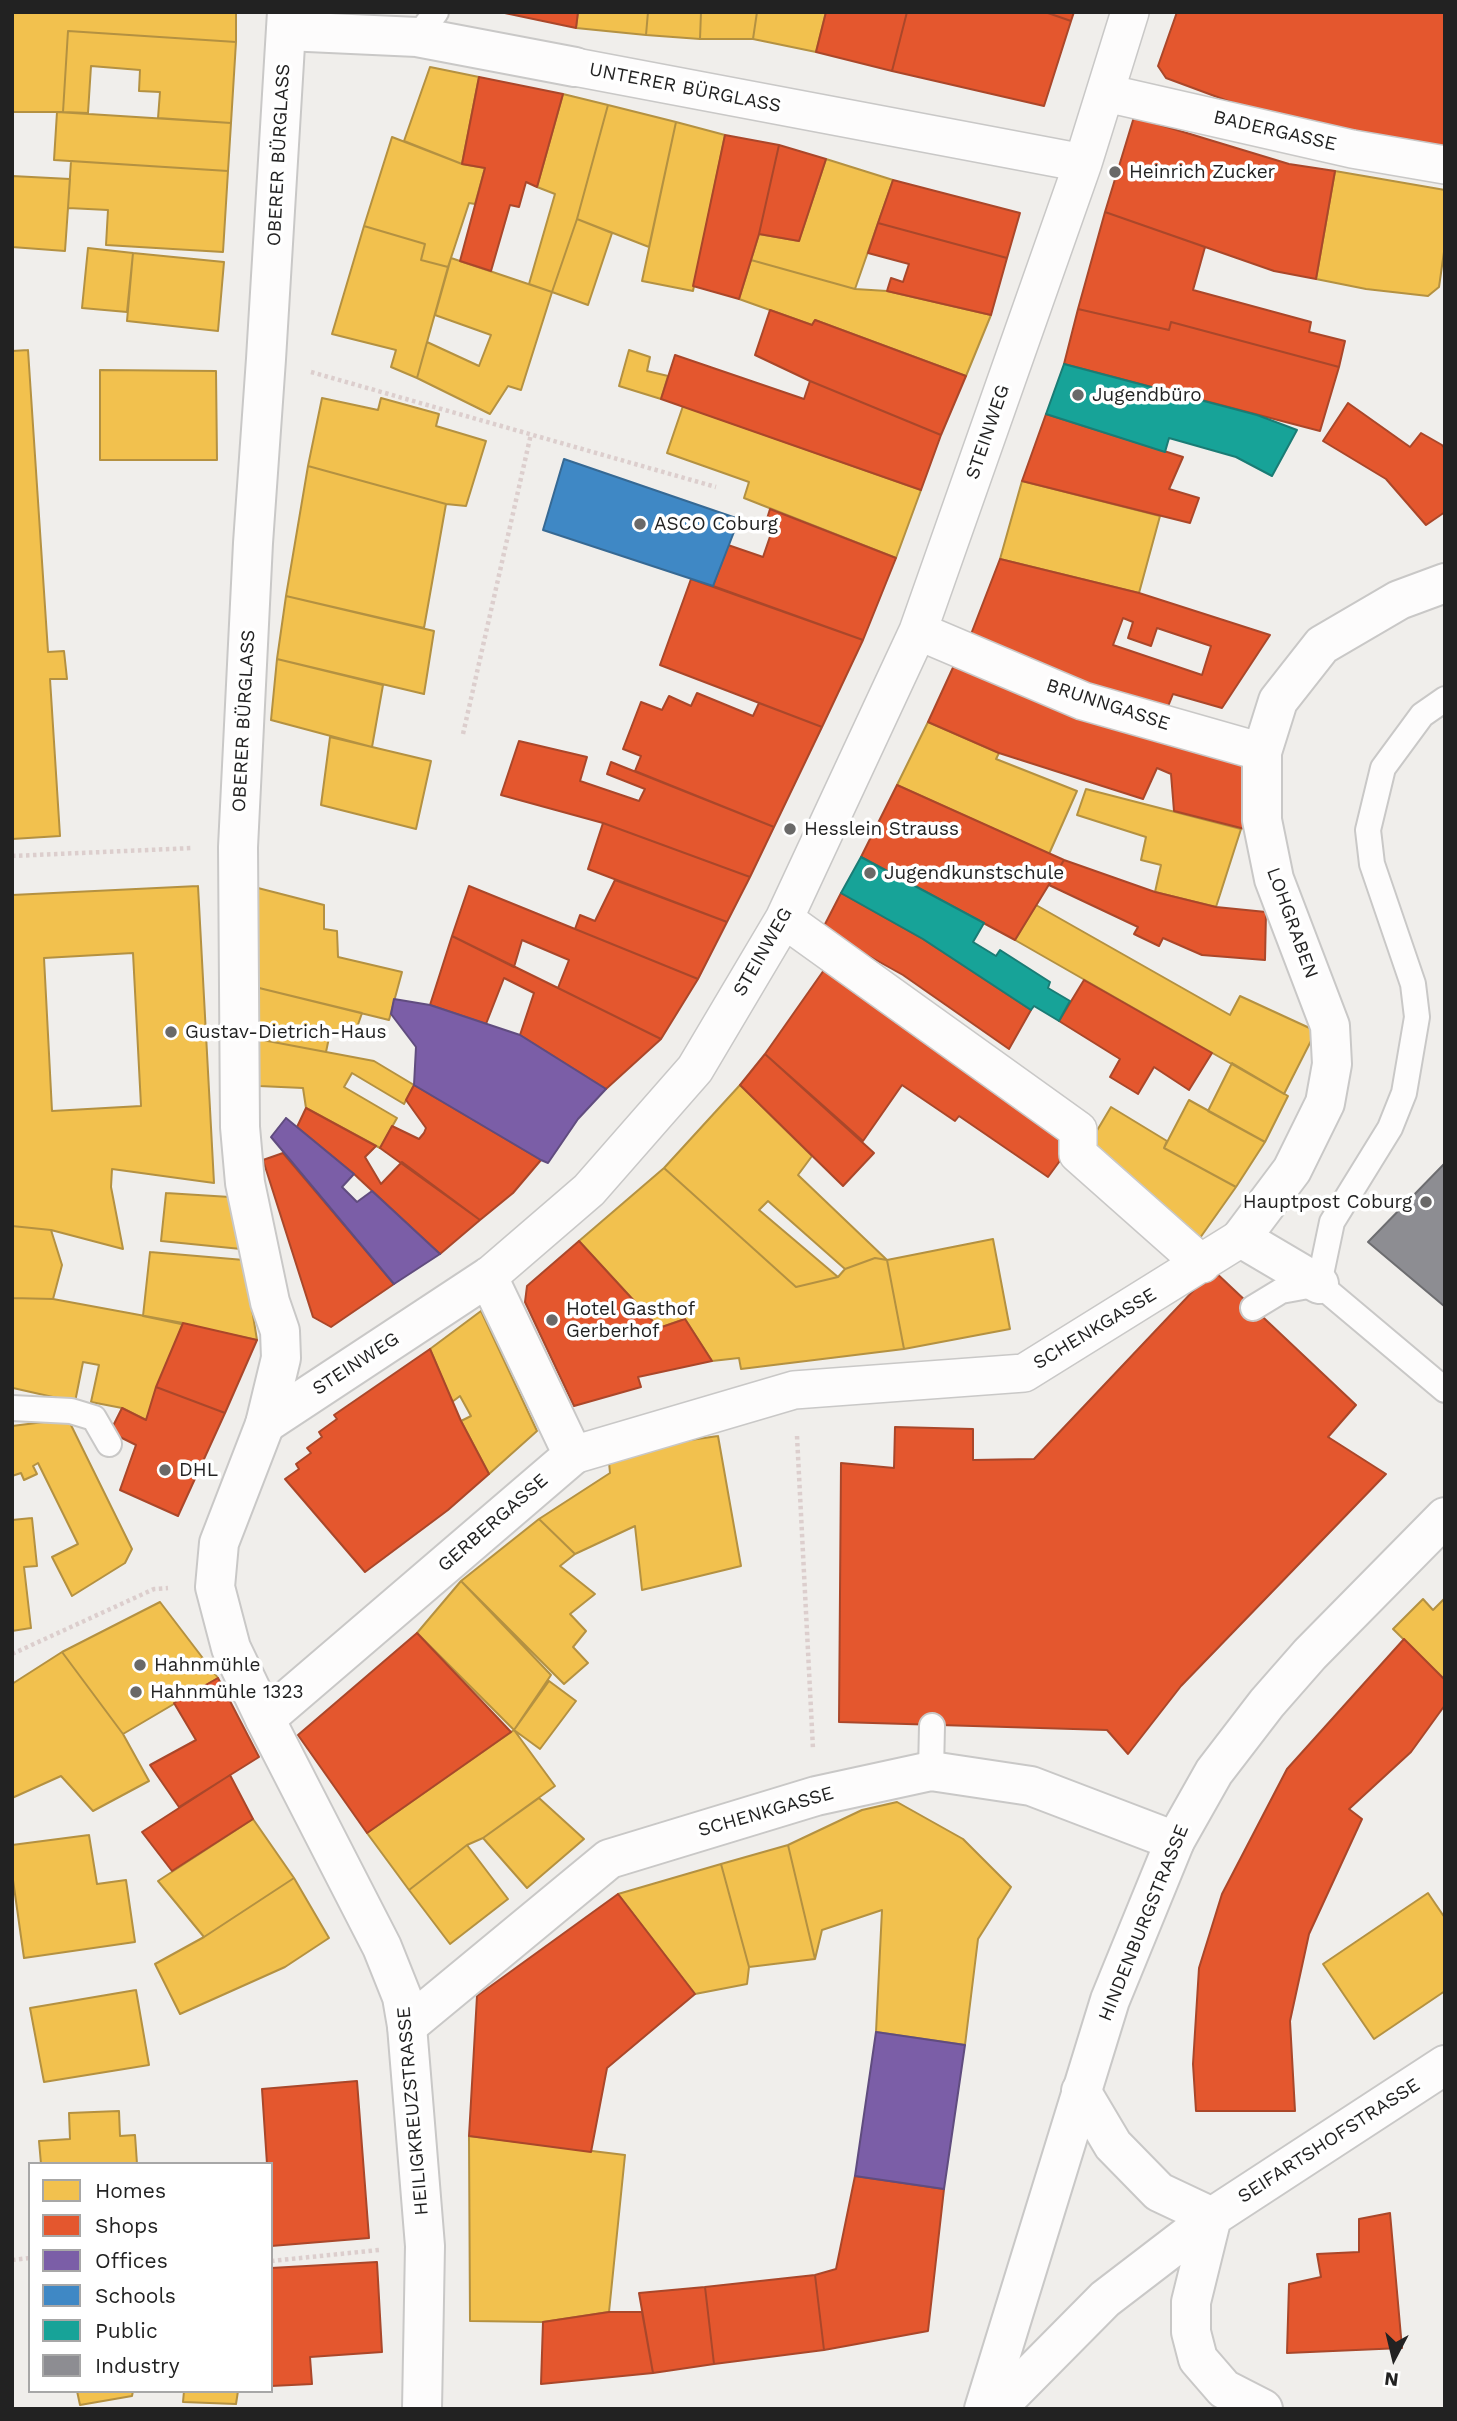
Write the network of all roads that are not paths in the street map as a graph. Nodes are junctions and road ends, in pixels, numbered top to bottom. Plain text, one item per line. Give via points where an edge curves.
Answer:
1 (1130, 12) edge
2 (286, 22) edge
3 (426, 24) edge
4 (575, 67) joint
5 (1106, 93) junction
6 (1083, 163) junction
7 (1445, 164) edge
8 (1445, 583) edge
9 (918, 631) junction
10 (1445, 699) edge
11 (1262, 752) junction
12 (784, 919) junction
13 (1241, 1238) junction
14 (1202, 1264) junction
15 (488, 1277) junction
16 (1319, 1284) junction
17 (1253, 1308) dead end
18 (1441, 1379) edge
19 (12, 1408) edge
20 (265, 1424) junction
21 (109, 1444) dead end
22 (573, 1455) junction
23 (1445, 1517) edge
24 (265, 1719) junction
25 (932, 1726) dead end
26 (931, 1771) junction
27 (1175, 1841) junction
28 (407, 2026) junction
29 (1445, 2065) edge
30 (1081, 2091) junction
31 (1212, 2217) junction
32 (422, 2409) edge
33 (984, 2409) edge
34 (996, 2409) edge
35 (1263, 2409) edge

1 - 5 street, STEINWEG
2 - 3 street, UNTERER BÜRGLASS
2 - 20 street, OBERER BÜRGLASS via 238,846 240,1127 245,1182 280,1331 281,1358
3 - 4 street, UNTERER BÜRGLASS
4 - 6 street, UNTERER BÜRGLASS
5 - 6 street, STEINWEG
5 - 7 street, BADERGASSE via 1352,149
6 - 9 street, STEINWEG
8 - 11 street, LOHGRABEN via 1399,600 1322,645 1278,701
9 - 11 street, BRUNNGASSE via 1083,701
9 - 12 street, STEINWEG
10 - 16 lane via 1422,715 1383,768 1367,830 1372,864 1413,984 1417,1017 1404,1093 1390,1128 1332,1222
11 - 13 street, LOHGRABEN via 1262,820 1274,879 1330,1026 1332,1064 1325,1103 1292,1170
12 - 14 street via 1078,1129 1078,1154
12 - 15 street, STEINWEG via 695,1069 589,1190
13 - 14 street, SCHENKGASSE
13 - 16 street
14 - 22 street, SCHENKGASSE via 1024,1373 794,1390
15 - 20 street, STEINWEG
15 - 22 street
16 - 17 lane via 1281,1291
16 - 18 lane
19 - 21 lane via 71,1411 94,1418
20 - 24 street via 219,1542 215,1587 231,1648
22 - 24 street, GERBERGASSE
23 - 27 street, HINDENBURGSTRASSE via 1267,1703 1214,1772
24 - 28 street, HEILIGKREUZSTRASSE via 382,1947 402,1997
25 - 26 lane
26 - 27 street, SCHENKGASSE via 1031,1786
26 - 28 street, SCHENKGASSE via 816,1796 609,1859
27 - 30 street, HINDENBURGSTRASSE via 1110,2000
28 - 32 street, HEILIGKREUZSTRASSE via 425,2246
29 - 31 street, SEIFARTSHOFSTRASSE
30 - 31 street via 1113,2146 1159,2192
30 - 33 street, HINDENBURGSTRASSE
31 - 34 street, SEIFARTSHOFSTRASSE via 1105,2299
31 - 35 street via 1191,2302 1191,2332 1198,2359 1224,2389

